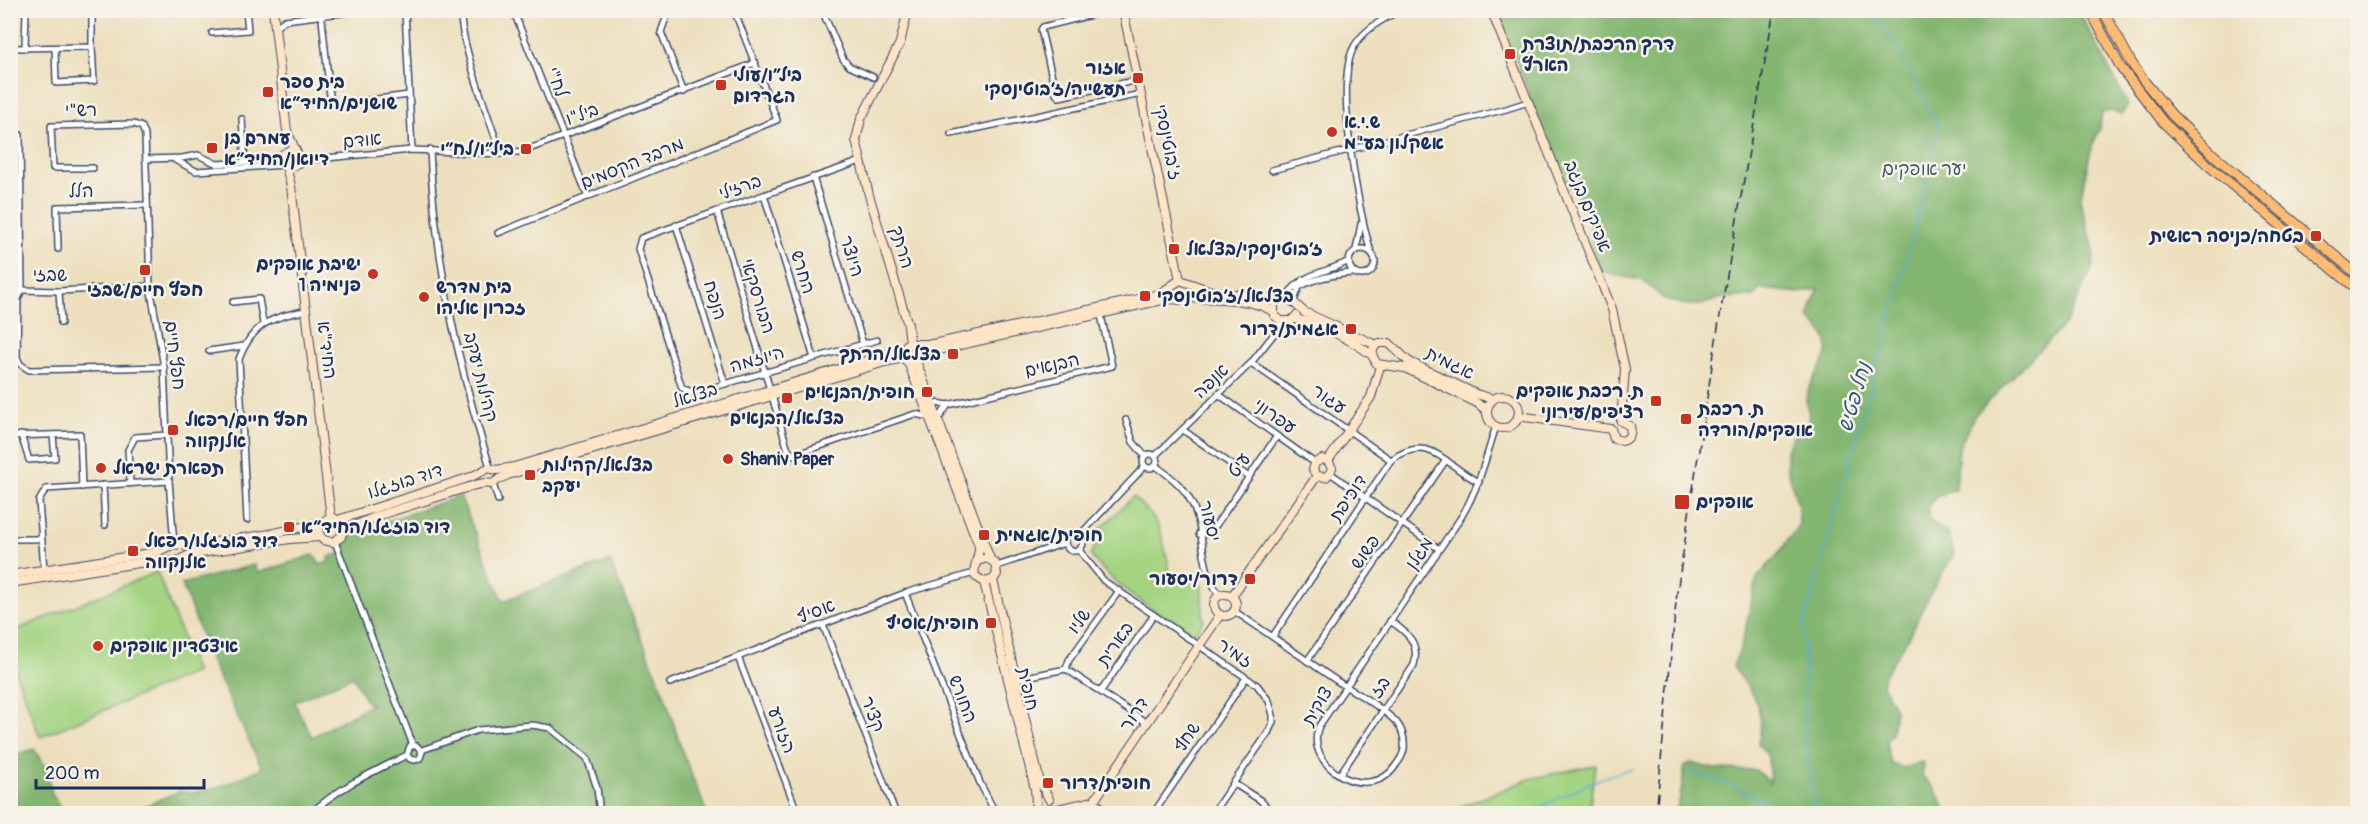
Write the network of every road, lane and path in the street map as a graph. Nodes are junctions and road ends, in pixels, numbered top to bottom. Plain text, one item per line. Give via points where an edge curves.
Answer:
1 (26, 10) edge
2 (246, 10) edge
3 (366, 10) edge
4 (405, 10) edge
5 (462, 10) edge
6 (525, 10) edge
7 (669, 10) edge
8 (734, 10) edge
9 (822, 10) edge
10 (1111, 10) edge
11 (1123, 10) edge
12 (1401, 10) edge
13 (1491, 10) edge
14 (2090, 10) edge
15 (2103, 10) edge
16 (271, 11) edge
17 (908, 11) edge
18 (514, 12) edge
19 (321, 13) edge
20 (92, 15) dead end
21 (285, 20) junction
22 (275, 28) junction
23 (212, 33) dead end
24 (92, 47) junction
25 (10, 48) edge
26 (25, 48) junction
27 (55, 48) junction
28 (755, 63) junction
29 (873, 76) dead end
30 (1138, 80) junction
31 (684, 92) junction
32 (1141, 94) junction
33 (409, 95) junction
34 (1528, 102) junction
35 (242, 119) dead end
36 (951, 134) dead end
37 (20, 135) dead end
38 (145, 135) joint
39 (563, 137) junction
40 (1352, 148) junction
41 (412, 150) junction
42 (430, 150) junction
43 (296, 153) junction
44 (283, 154) junction
45 (501, 154) junction
46 (191, 157) junction
47 (202, 158) junction
48 (146, 159) junction
49 (171, 159) junction
50 (315, 159) junction
51 (861, 161) junction
52 (245, 162) junction
53 (290, 165) junction
54 (189, 167) junction
55 (93, 168) dead end
56 (201, 170) junction
57 (1272, 170) dead end
58 (813, 177) junction
59 (764, 195) junction
60 (588, 196) junction
61 (147, 205) junction
62 (717, 211) junction
63 (1362, 222) junction
64 (676, 225) junction
65 (498, 233) dead end
66 (22, 242) junction
67 (10, 243) edge
68 (58, 249) dead end
69 (638, 249) joint
70 (1356, 250) junction
71 (1371, 252) junction
72 (1349, 261) junction
73 (2342, 262) junction
74 (2358, 267) edge
75 (1355, 273) junction
76 (2358, 275) edge
77 (1180, 280) junction
78 (1191, 285) junction
79 (150, 286) junction
80 (1172, 287) junction
81 (22, 290) junction
82 (2357, 290) edge
83 (59, 291) junction
84 (1176, 298) junction
85 (1188, 298) junction
86 (1289, 301) junction
87 (233, 302) dead end
88 (305, 311) junction
89 (1274, 312) junction
90 (1101, 315) junction
91 (1294, 320) junction
92 (1281, 321) junction
93 (60, 323) dead end
94 (263, 323) junction
95 (877, 340) dead end
96 (863, 344) junction
97 (914, 344) junction
98 (1376, 345) junction
99 (244, 346) junction
100 (209, 351) dead end
101 (1396, 351) junction
102 (1372, 355) junction
103 (910, 357) junction
104 (814, 358) junction
105 (1251, 363) junction
106 (1391, 365) junction
107 (1380, 366) junction
108 (164, 367) junction
109 (765, 372) junction
110 (725, 384) junction
111 (771, 393) junction
112 (1218, 394) junction
113 (1493, 399) junction
114 (927, 403) junction
115 (948, 405) junction
116 (1487, 411) junction
117 (915, 414) junction
118 (1518, 416) junction
119 (929, 417) junction
120 (938, 420) junction
121 (1126, 420) dead end
122 (1621, 421) junction
123 (1496, 426) junction
124 (1611, 429) junction
125 (1183, 430) junction
126 (1348, 431) junction
127 (21, 435) junction
128 (53, 435) junction
129 (167, 435) junction
130 (10, 436) edge
131 (1277, 436) junction
132 (1145, 456) junction
133 (1155, 456) junction
134 (1391, 460) junction
135 (1446, 460) junction
136 (1328, 461) junction
137 (1315, 463) junction
138 (1145, 466) junction
139 (1156, 466) junction
140 (1330, 473) junction
141 (491, 476) junction
142 (1317, 476) junction
143 (1249, 477) junction
144 (169, 481) junction
145 (1479, 482) junction
146 (130, 483) junction
147 (103, 485) junction
148 (82, 487) junction
149 (1366, 498) junction
150 (498, 500) dead end
151 (247, 519) dead end
152 (334, 519) junction
153 (321, 523) junction
154 (1403, 524) junction
155 (105, 525) dead end
156 (343, 531) junction
157 (1199, 534) junction
158 (1080, 535) junction
159 (320, 537) junction
160 (10, 539) edge
161 (41, 539) junction
162 (335, 542) junction
163 (1065, 543) junction
164 (174, 546) junction
165 (1440, 549) junction
166 (1079, 550) junction
167 (183, 557) junction
168 (169, 561) junction
169 (978, 561) junction
170 (994, 562) junction
171 (44, 570) junction
172 (974, 573) junction
173 (10, 575) edge
174 (988, 581) junction
175 (10, 583) edge
176 (1119, 591) junction
177 (905, 593) junction
178 (1219, 595) junction
179 (1232, 596) junction
180 (1234, 611) junction
181 (1154, 615) junction
182 (1220, 615) junction
183 (1390, 621) junction
184 (823, 625) junction
185 (1273, 636) junction
186 (1200, 647) junction
187 (738, 657) junction
188 (1307, 661) junction
189 (1066, 669) junction
190 (1246, 678) junction
191 (1016, 679) junction
192 (670, 683) dead end
193 (1346, 687) junction
194 (1101, 691) junction
195 (1381, 711) junction
196 (1147, 723) junction
197 (413, 745) junction
198 (422, 750) junction
199 (407, 754) junction
200 (1340, 774) junction
201 (1233, 783) junction
202 (1049, 799) junction
203 (1094, 801) junction
204 (1036, 803) junction
205 (1058, 811) edge
206 (310, 813) edge
207 (600, 813) edge
208 (798, 813) edge
209 (896, 813) edge
210 (996, 813) edge
211 (1034, 813) edge
212 (1112, 813) edge
213 (1153, 813) edge
214 (1212, 813) edge
215 (1273, 813) edge

1 - 26 street
2 - 23 street via 248,30
3 - 19 street
4 - 33 street
5 - 45 street via 460,18 469,54
6 - 18 street
7 - 31 street via 661,32
8 - 28 street
9 - 29 street via 843,59 849,66
10 - 30 street via 1041,30 1056,94 1059,97
11 - 30 street, ז'בוטינסקי
12 - 40 street via 1364,34 1352,50 1346,90
13 - 34 street, אפיקים בנגב
14 - 82 main road via 2121,68 2163,122 2208,165
15 - 73 main road via 2131,62 2172,115
16 - 21 street
16 - 22 street
16 - 44 street via 285,140
17 - 51 street, הרתך via 894,59 858,125 856,140
18 - 39 street, לח"י
19 - 21 street
19 - 33 street via 333,102
20 - 24 street
21 - 22 street
22 - 43 street via 286,126
24 - 27 street
24 - 27 street via 94,81 56,83
25 - 26 street
26 - 27 street
28 - 31 street, ביל"ו
28 - 60 street, מרבד הקסמים via 777,120
30 - 32 street, ז'בוטינסקי
31 - 39 street, ביל"ו
32 - 36 street
32 - 77 street, ז'בוטינסקי
33 - 41 street
34 - 40 street
34 - 122 street, אפיקים בנגב via 1615,320 1625,369
35 - 52 street
37 - 66 street
38 - 48 street, חפץ חיים
38 - 55 street, רש"י via 142,127 134,124 51,126 53,168
39 - 45 street, ביל"ו via 524,151
39 - 60 street, לח"י
40 - 57 street
40 - 63 street
41 - 42 street, ביל"ו
41 - 50 street, אודם
42 - 45 street, ביל"ו
42 - 141 street, קהילות יעקב via 442,270 461,366
43 - 44 street via 290,150
43 - 50 street, אודם
43 - 53 street via 299,161
44 - 52 street via 273,160
44 - 53 street via 282,159
46 - 47 street
46 - 49 street
46 - 54 street
47 - 52 street via 217,164
47 - 56 street
48 - 49 street
48 - 61 street, חפץ חיים
49 - 54 street
50 - 53 street, אודם
51 - 58 street, ברזילי
51 - 97 street, הרתך
53 - 56 street, אודם
53 - 88 street, החיד"א
54 - 56 street
58 - 59 street, ברזילי
58 - 96 street, היוצר
59 - 62 street, ברזילי
59 - 104 street, החרש
60 - 65 street, מרבד הקסמים
61 - 68 street, הלל via 57,207
61 - 79 street, חפץ חיים
62 - 64 street, ברזילי
62 - 109 street, הבורסקאי
63 - 70 street
63 - 71 street
64 - 69 street, ברזילי via 641,238
64 - 110 street, הנפח
66 - 67 street
66 - 81 street
69 - 110 street, היוזמה via 682,388 694,393
70 - 71 street
70 - 72 street
71 - 75 street via 1376,261 1374,269 1363,276
72 - 75 street
72 - 86 street via 1308,275 1298,282
73 - 74 main road
73 - 76 main road
75 - 86 street via 1310,281 1299,287
77 - 78 street
77 - 80 street
78 - 85 street
78 - 86 street
79 - 83 street, שבזי
79 - 108 street, חפץ חיים
80 - 84 street
80 - 97 street via 1152,296 944,342
81 - 83 street, שבזי
81 - 108 street via 18,299 17,357 29,370
83 - 93 street
84 - 85 street
84 - 90 street, בצלאל
85 - 89 street via 1249,303
86 - 89 street via 1274,306
86 - 91 street via 1298,314
86 - 98 street
87 - 94 street via 259,299
88 - 94 street
88 - 152 street, החיד"א
89 - 92 street
90 - 103 street, בצלאל
90 - 115 street, הבנאים via 1112,366
91 - 92 street
91 - 102 street via 1310,323
92 - 105 street, אנפה
94 - 99 street
95 - 96 street, היוזמה
96 - 104 street, היוזמה
97 - 103 street, הרתך
97 - 103 street via 904,345
98 - 101 street via 1389,343
98 - 102 street
99 - 100 street
99 - 151 street via 239,359
101 - 106 street
101 - 113 street, אגמית via 1408,361
102 - 107 street
103 - 111 street, בצלאל
103 - 114 street
104 - 109 street, היוזמה
105 - 112 street, אנפה
105 - 126 street, עגור
106 - 107 street
106 - 116 street, אגמית via 1405,368
107 - 126 street via 1371,397
108 - 129 street, חפץ חיים
109 - 110 street, היוזמה
109 - 111 street, הבורסקאי
111 - 117 street via 788,450 794,455
111 - 141 street, בצלאל
112 - 125 street, אנפה
112 - 131 street, עפרוני
113 - 116 street
113 - 118 street via 1510,398 1517,406
114 - 115 street, הבנאים
114 - 117 street
114 - 119 street
114 - 120 street
115 - 120 street
116 - 123 street
117 - 119 street
118 - 123 street via 1509,426
118 - 124 street
119 - 169 street via 979,546
120 - 170 street
121 - 132 street via 1133,442
122 - 124 street
122 - 124 street via 1630,426 1628,438 1614,439
123 - 145 street, מגלן
125 - 133 street, אנפה
125 - 143 street
126 - 134 street, עגור
126 - 136 street
127 - 128 street
127 - 128 street via 29,460 55,459
127 - 130 street
128 - 148 street via 80,434
129 - 144 street, חפץ חיים
129 - 146 street via 135,437 128,450
131 - 137 street, עפרוני
131 - 143 street, עיט
132 - 133 street
132 - 138 street
133 - 139 street
134 - 135 street via 1402,452 1419,448
134 - 149 street, דוכיפת
135 - 145 street
135 - 154 street, פשוש
136 - 137 street
136 - 140 street
137 - 142 street via 1313,470
138 - 139 street
138 - 158 street
139 - 157 street, יסעור via 1189,498
140 - 142 street
140 - 149 street
141 - 150 street, קהילות יעקב
141 - 152 street, דוד בוזגלו
141 - 156 street, דוד בוזגלו
142 - 179 street
143 - 157 street, עיט via 1216,525
144 - 146 street
144 - 164 street, חפץ חיים
145 - 165 street, מגלן via 1469,506
146 - 147 street
147 - 148 street
147 - 155 street
148 - 161 street via 46,489 42,494
149 - 154 street
149 - 185 street, דוכיפת
152 - 153 street
152 - 156 street
153 - 159 street
153 - 164 street
154 - 165 street
154 - 188 street, פשוש
156 - 162 street
157 - 178 street, יסעור via 1207,572
158 - 163 street via 1068,535
158 - 166 street via 1083,543
159 - 162 street
159 - 167 street
160 - 161 street
161 - 171 street
162 - 197 street
163 - 166 street via 1069,550
163 - 170 street
164 - 167 street via 184,551
164 - 168 street via 166,556
164 - 171 street
165 - 183 street, מגלן
166 - 176 street, זמיר via 1098,575
167 - 168 street via 177,562
168 - 175 street
169 - 170 street via 984,558
169 - 172 street
170 - 174 street via 997,574
171 - 173 street
172 - 174 street via 977,579
172 - 177 street, אסיף
174 - 191 street, חופית
174 - 204 street, חופית
176 - 181 street, זמיר
176 - 189 street, שליו
177 - 184 street, אסיף
177 - 210 street, החורש via 980,783
178 - 179 street
178 - 182 street via 1214,605
179 - 180 street via 1237,603
180 - 182 street via 1228,616
180 - 185 street
181 - 186 street, זמיר
181 - 194 street, בארית
182 - 186 street, דרור
183 - 193 street, מגלן
183 - 195 street, בז via 1412,639 1416,659
184 - 187 street, אסיף
184 - 209 street, קציר
185 - 188 street
186 - 190 street, זמיר
186 - 196 street, דרור
187 - 192 street, אסיף
187 - 208 street, הזורע
188 - 193 street
189 - 191 street
189 - 194 street
190 - 201 street, זמיר via 1266,696 1273,722
190 - 213 street, שחף
191 - 202 street, חופית via 1039,779
193 - 195 street, צוקית
193 - 200 street, צוקית via 1319,726 1315,740 1323,760
194 - 196 street
195 - 200 street, בז
195 - 200 street, צוקית via 1403,733 1404,751 1397,764 1387,777 1373,783 1363,784
196 - 203 street, דרור
197 - 198 street
197 - 199 street
198 - 199 street via 415,760
198 - 207 street via 478,730 532,724 550,728 587,758
199 - 206 street via 344,786
201 - 214 street, זמיר
201 - 215 street
202 - 204 street
202 - 205 street, חופית
203 - 205 street
203 - 212 street
204 - 211 street

